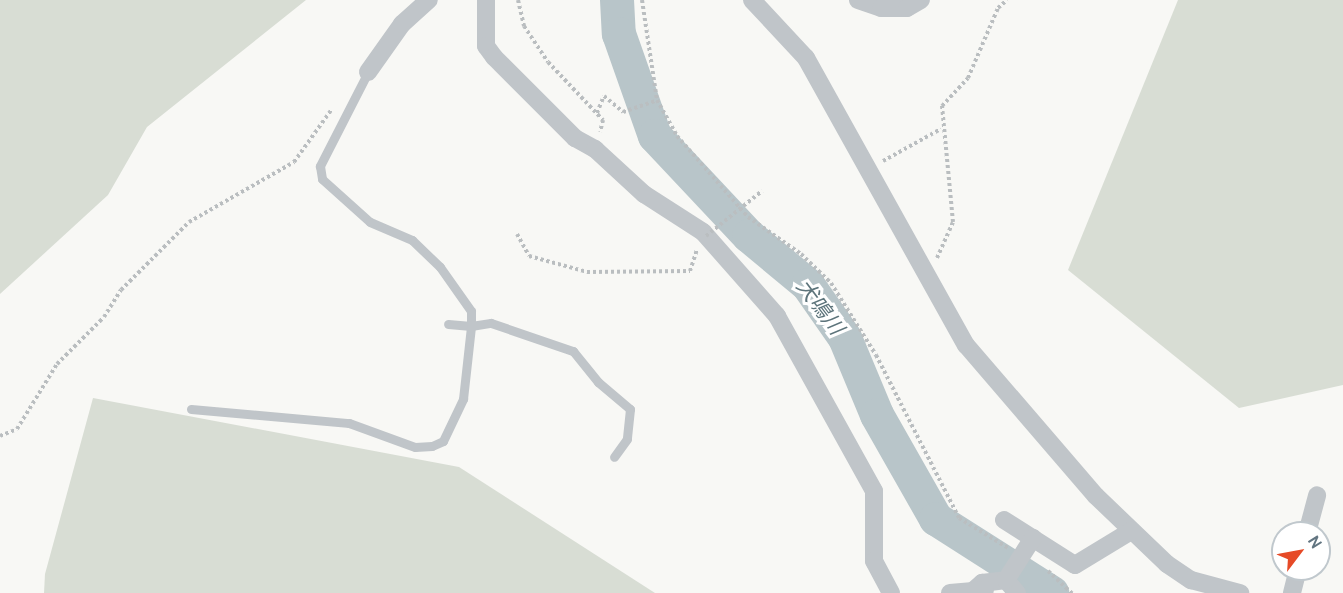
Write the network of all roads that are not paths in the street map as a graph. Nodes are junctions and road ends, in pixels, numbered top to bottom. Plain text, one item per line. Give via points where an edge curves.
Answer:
1 (429, 0) edge
2 (486, 0) edge
3 (752, 0) edge
4 (858, 0) edge
5 (921, 0) edge
6 (772, 7) edge
7 (368, 72) joint
8 (448, 324) dead end
9 (471, 326) junction
10 (191, 409) dead end
11 (614, 457) dead end
12 (1317, 495) dead end
13 (1004, 520) dead end
14 (1310, 521) edge
15 (1131, 531) junction
16 (1033, 538) junction
17 (1012, 587) edge
18 (974, 590) junction
19 (891, 593) edge
20 (951, 593) edge
21 (992, 593) edge
22 (1240, 593) edge

1 - 7 street via 402,24
2 - 19 street via 486,46 494,57 575,138 595,149 644,194 673,209 706,236 777,316 836,416 874,491 874,561
3 - 6 street
4 - 5 street via 881,8 907,8
6 - 15 street via 806,58 966,345
7 - 9 lane via 320,166 322,178 370,222 412,240 440,267 465,298
8 - 9 lane
9 - 10 lane via 463,399 443,441 432,446 415,447 349,423
9 - 11 lane via 491,322 573,351 598,382 630,409 627,439
12 - 14 street
13 - 16 street
15 - 16 street via 1075,565
15 - 22 street via 1191,580
16 - 17 street, bridge
17 - 18 street via 982,583
18 - 20 street
18 - 21 street

